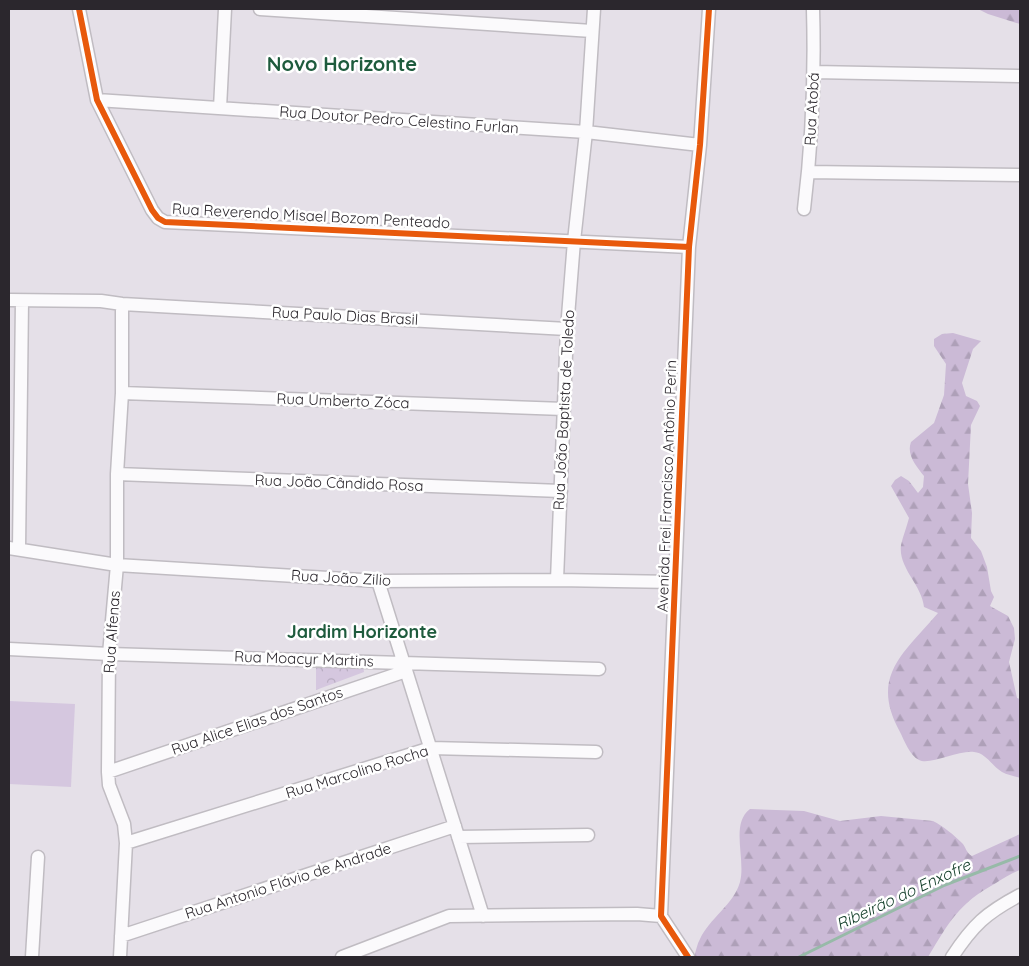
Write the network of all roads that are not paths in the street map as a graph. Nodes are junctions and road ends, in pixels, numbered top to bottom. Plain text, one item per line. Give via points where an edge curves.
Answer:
1 (79, 9) edge
2 (225, 9) edge
3 (260, 9) edge
4 (594, 9) edge
5 (708, 9) edge
6 (813, 9) edge
7 (303, 10) edge
8 (592, 31) junction
9 (814, 72) junction
10 (1020, 76) edge
11 (97, 100) junction
12 (220, 108) junction
13 (586, 132) junction
14 (700, 145) junction
15 (808, 172) junction
16 (1020, 175) edge
17 (804, 209) dead end
18 (574, 241) junction
19 (689, 246) junction
20 (9, 300) edge
21 (22, 301) junction
22 (122, 304) junction
23 (567, 328) junction
24 (122, 393) junction
25 (564, 410) junction
26 (117, 474) junction
27 (561, 491) junction
28 (14, 548) edge
29 (117, 565) junction
30 (557, 580) junction
31 (378, 581) junction
32 (675, 582) junction
33 (9, 649) edge
34 (109, 654) junction
35 (405, 667) junction
36 (599, 670) dead end
37 (431, 748) junction
38 (596, 752) dead end
39 (108, 772) junction
40 (457, 832) junction
41 (588, 835) dead end
42 (126, 843) junction
43 (38, 857) dead end
44 (1020, 895) edge
45 (484, 916) junction
46 (661, 916) junction
47 (121, 936) junction
48 (32, 957) edge
49 (120, 957) edge
50 (342, 957) edge
51 (688, 957) edge
52 (952, 957) edge

1 - 11 street, Rua Reverendo Misael Bozom Penteado
2 - 12 street
3 - 7 street
4 - 8 street, Rua João Baptista de Toledo
5 - 14 street, Avenida Frei Francisco Antônio Perin
6 - 9 street, Rua Atobá
7 - 8 street
8 - 13 street, Rua João Baptista de Toledo
9 - 10 street
9 - 15 street, Rua Atobá
11 - 12 street, Rua Doutor Pedro Celestino Furlan
11 - 18 street, Rua Reverendo Misael Bozom Penteado via 152,210 165,222
12 - 13 street, Rua Doutor Pedro Celestino Furlan
13 - 14 street, Rua Doutor Pedro Celestino Furlan
13 - 18 street, Rua João Baptista de Toledo
14 - 19 street, Avenida Frei Francisco Antônio Perin
15 - 16 street
15 - 17 street, Rua Atobá
18 - 19 street, Rua Reverendo Misael Bozom Penteado
18 - 23 street, Rua João Baptista de Toledo
19 - 32 street, Avenida Frei Francisco Antônio Perin
20 - 21 street, Rua Paulo Dias Brasil
21 - 22 street, Rua Paulo Dias Brasil
21 - 28 street
22 - 23 street, Rua Paulo Dias Brasil
22 - 24 street, Rua Alfenas
23 - 25 street, Rua João Baptista de Toledo
24 - 25 street, Rua Umberto Zóca
24 - 26 street, Rua Alfenas
25 - 27 street, Rua João Baptista de Toledo
26 - 27 street, Rua João Cândido Rosa
26 - 29 street, Rua Alfenas
27 - 30 street, Rua João Baptista de Toledo
28 - 29 street, Rua João Zilio
29 - 31 street, Rua João Zilio
29 - 34 street, Rua Alfenas
30 - 31 street, Rua João Zilio
30 - 32 street, Rua João Zilio
31 - 35 street
32 - 46 street, Avenida Frei Francisco Antônio Perin
33 - 34 street, Rua Moacyr Martins
34 - 35 street, Rua Moacyr Martins
34 - 39 street, Rua Alfenas
35 - 36 street, Rua Moacyr Martins
35 - 37 street
35 - 39 street, Rua Alice Elias dos Santos
37 - 38 street, Rua Marcolino Rocha
37 - 40 street
37 - 42 street, Rua Marcolino Rocha
39 - 42 street, Rua Alfenas via 109,785 124,824
40 - 41 street, Rua Antonio Flávio de Andrade
40 - 45 street
40 - 47 street, Rua Antonio Flávio de Andrade
42 - 47 street, Rua Alfenas
43 - 48 street
44 - 52 street via 981,919
45 - 46 street
45 - 50 street via 449,916
46 - 51 street
47 - 49 street, Rua Alfenas

